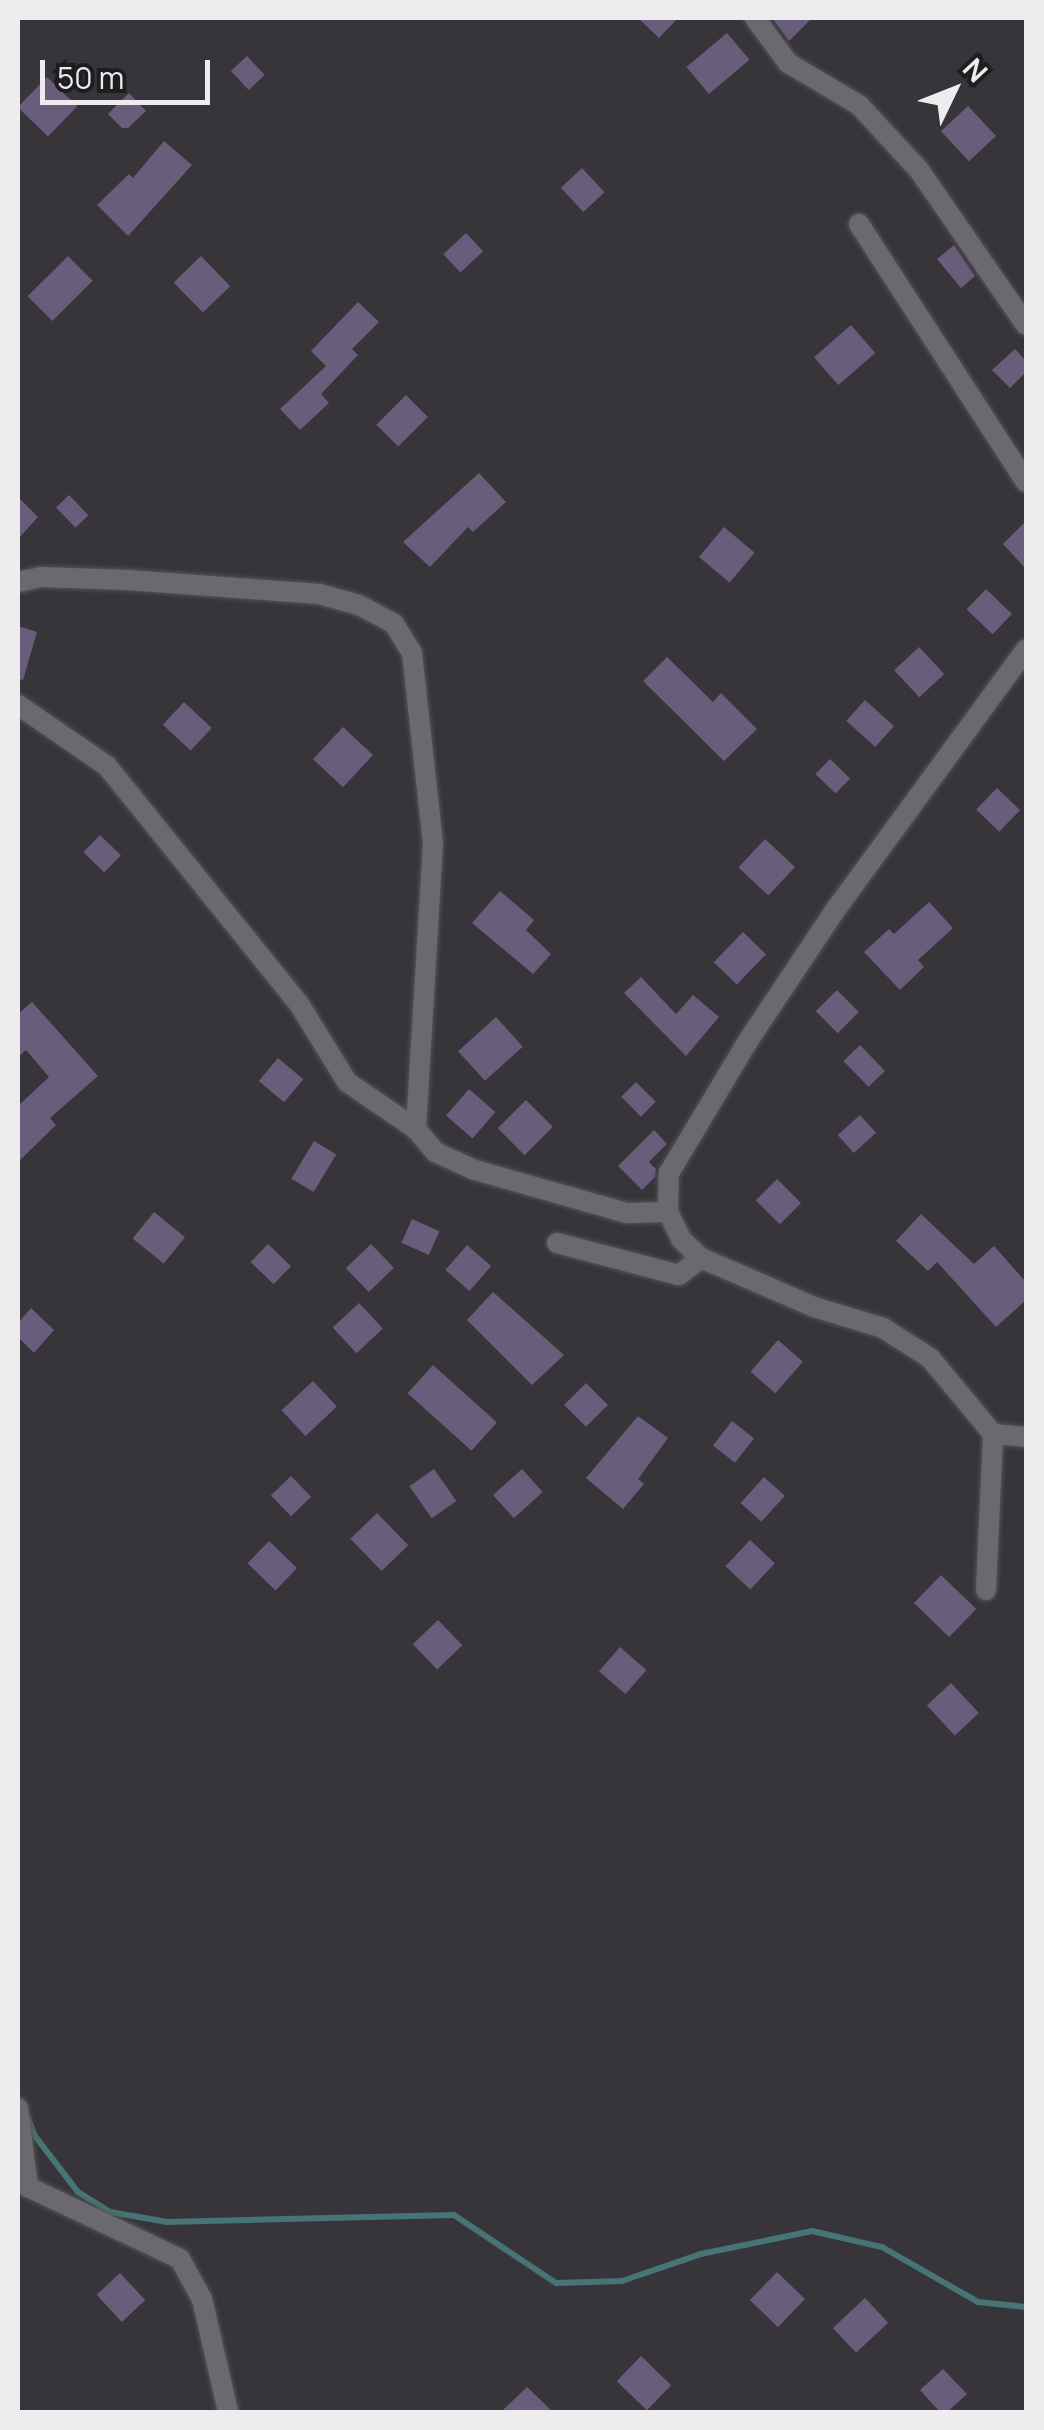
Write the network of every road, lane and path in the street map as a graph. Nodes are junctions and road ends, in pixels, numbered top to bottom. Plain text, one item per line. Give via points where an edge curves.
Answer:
1 (755, 18) edge
2 (859, 224) dead end
3 (1026, 325) edge
4 (1026, 482) edge
5 (18, 582) edge
6 (1026, 649) edge
7 (18, 705) edge
8 (416, 1130) junction
9 (668, 1212) junction
10 (558, 1243) dead end
11 (701, 1258) junction
12 (993, 1434) junction
13 (1026, 1436) edge
14 (986, 1590) dead end
15 (18, 2116) edge
16 (228, 2412) edge

1 - 3 street via 788,63 859,106 918,170
2 - 4 street
5 - 8 street via 128,580 319,594 394,624 412,652 433,843
6 - 9 street via 738,1055 670,1173
7 - 8 street via 107,766 300,1004 348,1082
8 - 9 street via 434,1152 475,1170 627,1214
9 - 11 street via 681,1239
10 - 11 street via 680,1275
11 - 12 street via 814,1307 884,1328 930,1358
12 - 13 street
12 - 14 street
15 - 16 street via 28,2187 180,2259 202,2299

